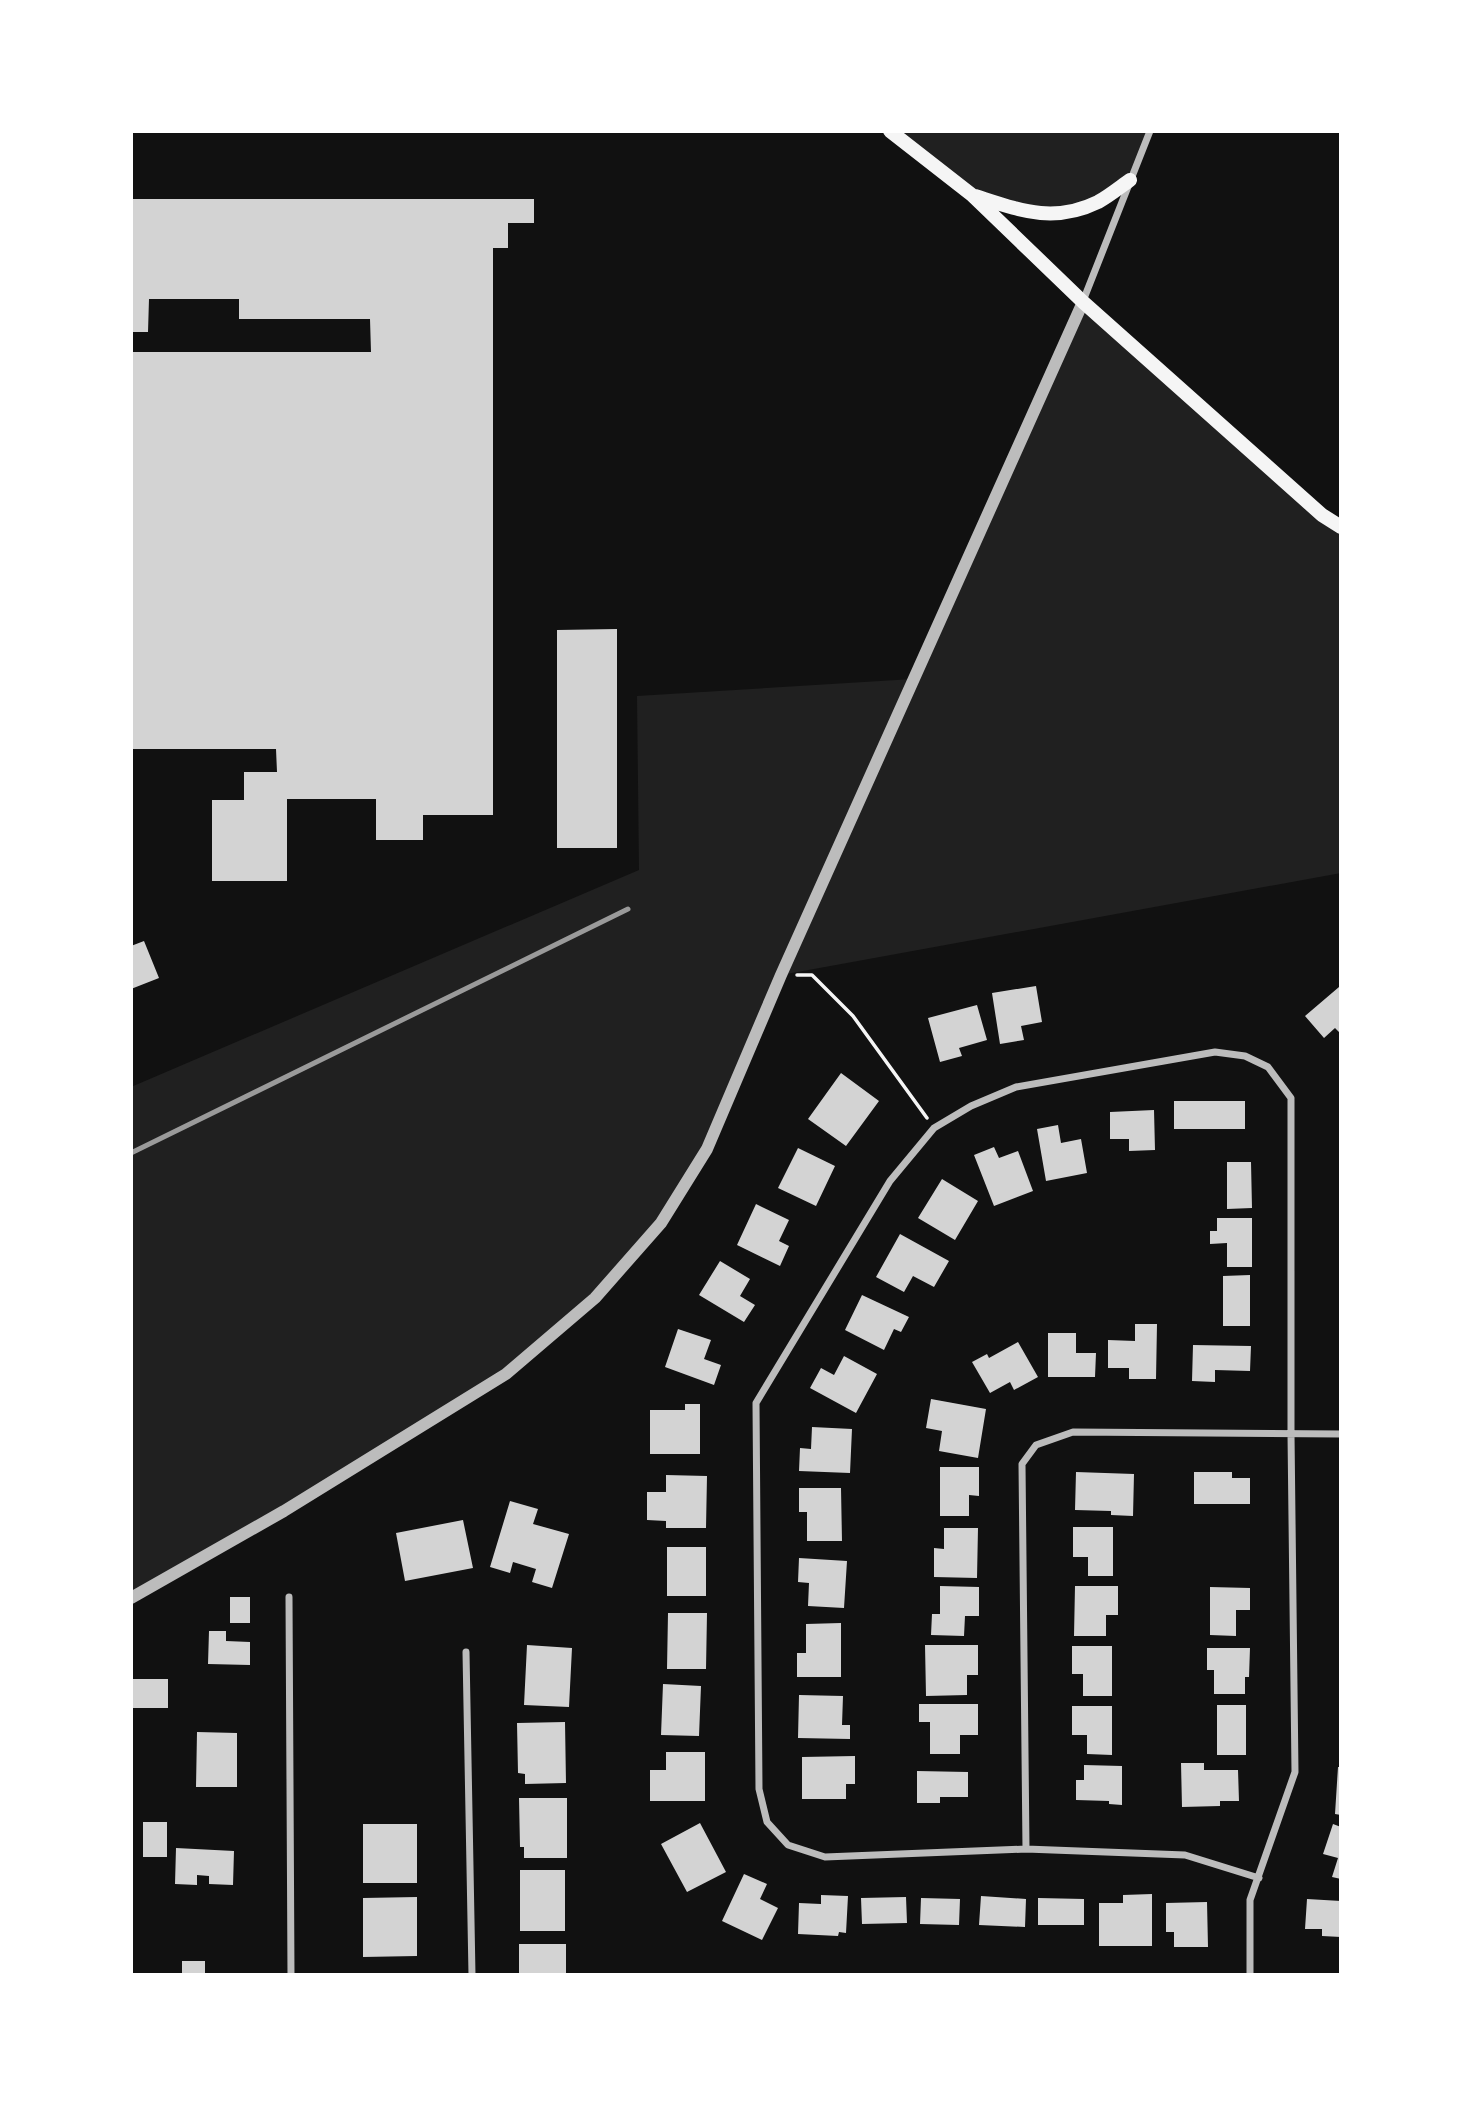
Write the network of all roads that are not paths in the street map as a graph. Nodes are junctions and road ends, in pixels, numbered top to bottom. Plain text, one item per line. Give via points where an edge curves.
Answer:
1 (890, 131) edge
2 (1150, 131) edge
3 (1130, 180) junction
4 (972, 195) junction
5 (1083, 302) junction
6 (1341, 527) edge
7 (1291, 1434) junction
8 (1341, 1434) edge
9 (289, 1597) dead end
10 (131, 1598) edge
11 (466, 1652) dead end
12 (1026, 1849) junction
13 (1259, 1878) junction
14 (291, 1975) edge
15 (472, 1975) edge
16 (1250, 1975) edge

1 - 4 main road
2 - 3 street
3 - 4 main road via 1099,202 1066,214 1027,212
3 - 5 street
4 - 5 main road
5 - 6 main road via 1322,516
5 - 10 street via 781,975 708,1149 662,1223 595,1298 506,1374 284,1511
7 - 8 street
7 - 12 street via 1073,1432 1036,1445 1023,1464
7 - 12 street via 1291,1098 1268,1067 1245,1056 1215,1052 1016,1087 971,1105 934,1128 890,1181 756,1403 759,1789 767,1822 788,1845 825,1857
7 - 13 street via 1295,1772
9 - 14 street
11 - 15 street
12 - 13 street via 1185,1856
13 - 16 street via 1250,1900

